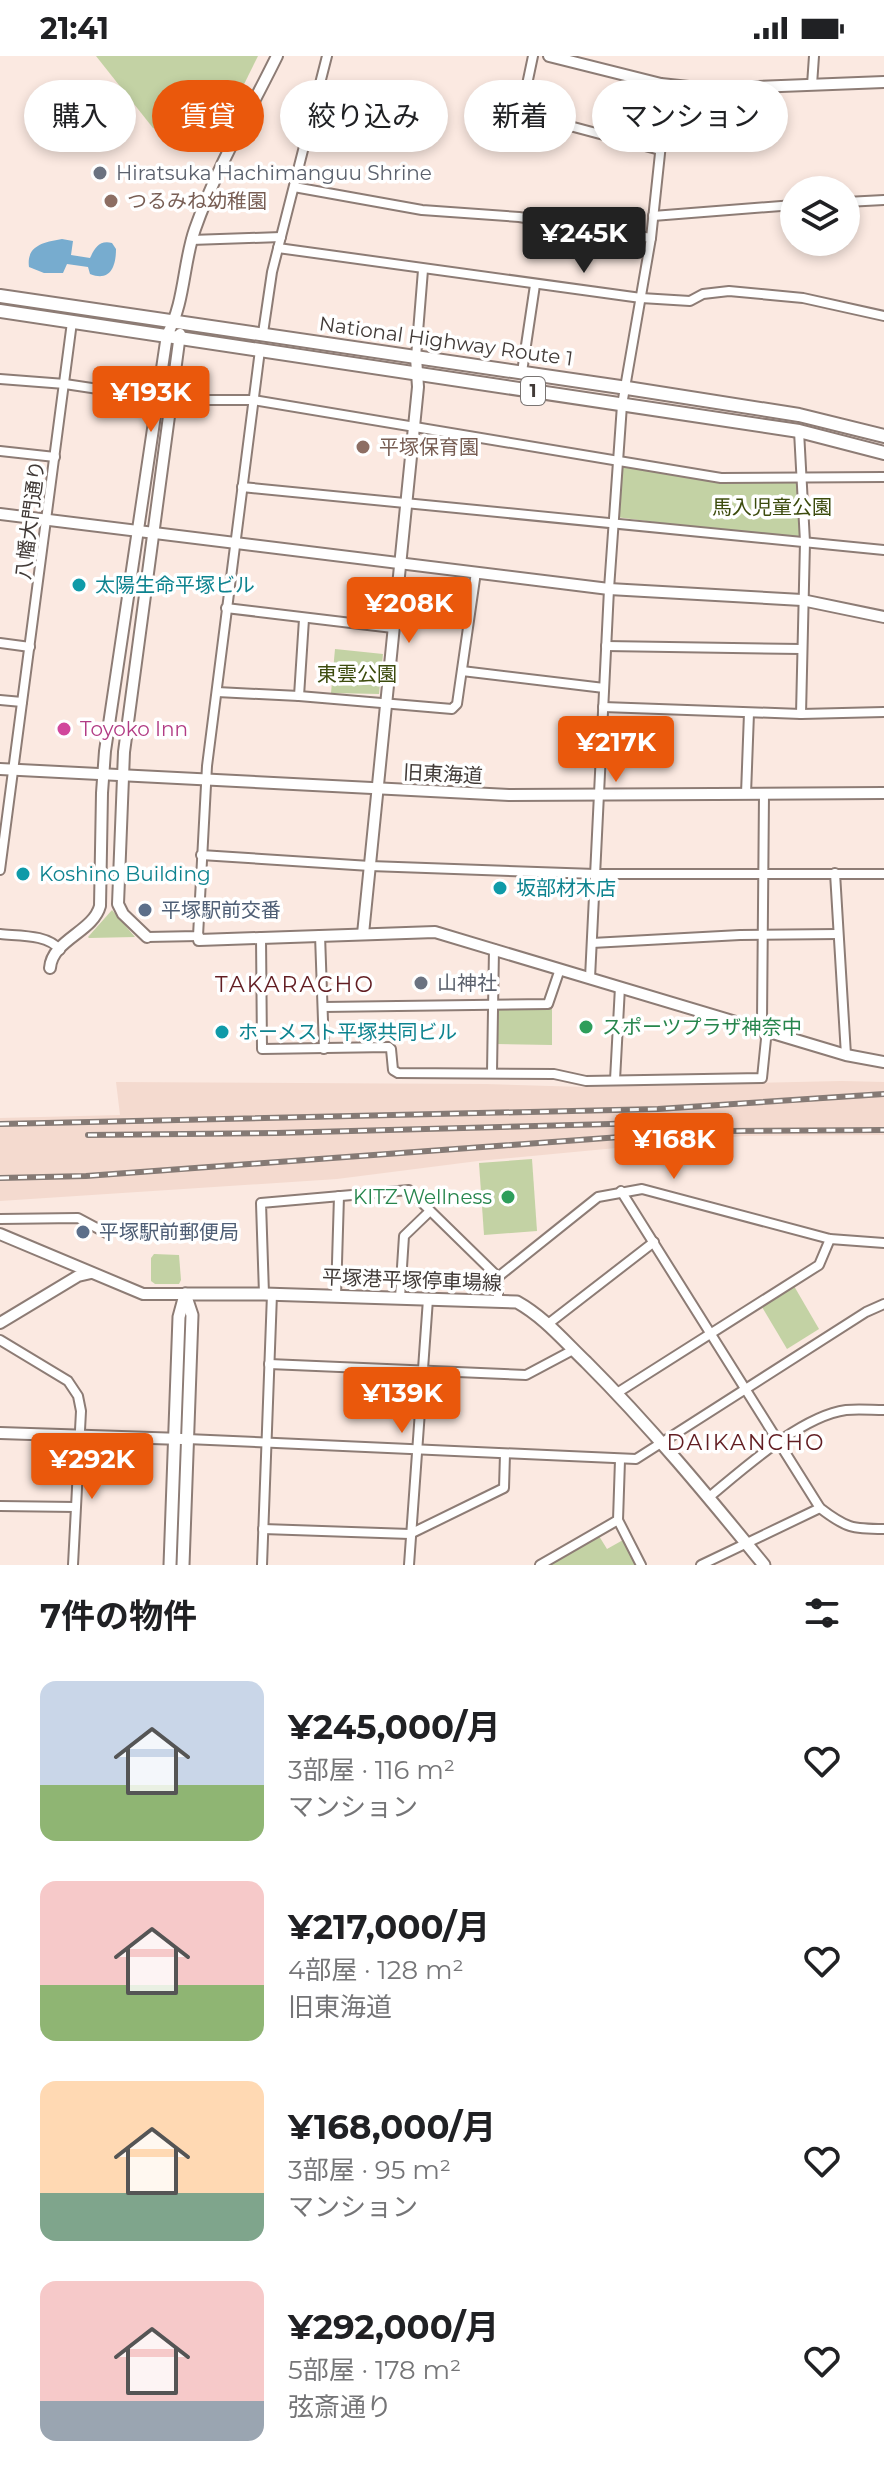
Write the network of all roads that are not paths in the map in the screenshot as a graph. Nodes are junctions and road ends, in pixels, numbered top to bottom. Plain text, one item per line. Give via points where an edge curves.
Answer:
1 (277, 56) edge
2 (327, 56) edge
3 (533, 56) edge
4 (549, 56) edge
5 (814, 56) edge
6 (645, 80) edge
7 (884, 82) edge
8 (812, 85) junction
9 (788, 86) edge
10 (592, 132) edge
11 (660, 152) edge
12 (294, 187) junction
13 (884, 200) edge
14 (860, 201) edge
15 (780, 206) edge
16 (653, 216) junction
17 (281, 237) junction
18 (651, 238) junction
19 (191, 240) junction
20 (278, 248) junction
21 (423, 270) junction
22 (535, 285) junction
23 (0, 296) edge
24 (641, 298) junction
25 (179, 302) junction
26 (0, 308) edge
27 (884, 316) edge
28 (152, 317) junction
29 (175, 321) junction
30 (72, 322) junction
31 (263, 333) junction
32 (174, 336) junction
33 (260, 350) junction
34 (416, 357) junction
35 (522, 372) junction
36 (418, 374) junction
37 (0, 379) edge
38 (65, 384) junction
39 (627, 388) junction
40 (158, 398) junction
41 (173, 400) junction
42 (253, 400) junction
43 (622, 405) junction
44 (413, 428) junction
45 (799, 431) junction
46 (884, 436) edge
47 (0, 451) edge
48 (884, 453) edge
49 (55, 457) junction
50 (618, 462) junction
51 (801, 477) junction
52 (884, 477) edge
53 (242, 487) junction
54 (406, 504) junction
55 (0, 514) edge
56 (47, 520) junction
57 (614, 526) junction
58 (138, 532) junction
59 (153, 534) junction
60 (805, 542) junction
61 (234, 545) junction
62 (884, 550) edge
63 (399, 563) junction
64 (476, 572) junction
65 (609, 589) junction
66 (802, 600) junction
67 (226, 608) junction
68 (884, 617) edge
69 (304, 619) junction
70 (393, 628) junction
71 (0, 643) edge
72 (606, 646) junction
73 (30, 647) junction
74 (801, 649) junction
75 (462, 671) junction
76 (604, 688) junction
77 (217, 692) junction
78 (299, 696) junction
79 (0, 700) edge
80 (22, 702) junction
81 (386, 702) junction
82 (603, 707) junction
83 (884, 712) edge
84 (749, 713) junction
85 (801, 714) junction
86 (6, 769) edge
87 (103, 774) junction
88 (122, 774) junction
89 (205, 779) junction
90 (378, 789) junction
91 (884, 793) edge
92 (599, 794) junction
93 (746, 794) junction
94 (764, 794) junction
95 (1, 854) edge
96 (201, 855) junction
97 (370, 866) junction
98 (0, 870) edge
99 (764, 873) junction
100 (835, 873) junction
101 (595, 874) junction
102 (884, 874) edge
103 (0, 934) edge
104 (363, 934) junction
105 (763, 934) junction
106 (838, 934) junction
107 (320, 935) junction
108 (198, 936) junction
109 (147, 937) joint
110 (261, 937) junction
111 (592, 943) junction
112 (494, 949) junction
113 (60, 950) junction
114 (50, 968) dead end
115 (560, 969) junction
116 (590, 978) junction
117 (620, 987) junction
118 (493, 1003) junction
119 (323, 1007) junction
120 (763, 1030) junction
121 (324, 1049) junction
122 (846, 1055) junction
123 (884, 1062) edge
124 (492, 1072) junction
125 (615, 1080) junction
126 (621, 1191) junction
127 (339, 1196) junction
128 (430, 1211) junction
129 (0, 1219) edge
130 (0, 1234) edge
131 (108, 1234) dead end
132 (830, 1239) junction
133 (654, 1242) junction
134 (884, 1243) edge
135 (91, 1273) junction
136 (498, 1277) junction
137 (185, 1294) junction
138 (268, 1294) junction
139 (336, 1296) junction
140 (400, 1298) junction
141 (428, 1299) junction
142 (498, 1300) junction
143 (884, 1304) edge
144 (0, 1323) edge
145 (548, 1324) junction
146 (710, 1336) junction
147 (0, 1340) edge
148 (573, 1350) junction
149 (269, 1364) junction
150 (423, 1371) junction
151 (745, 1388) junction
152 (617, 1393) junction
153 (884, 1410) edge
154 (0, 1433) edge
155 (79, 1435) junction
156 (181, 1439) junction
157 (778, 1441) junction
158 (265, 1442) junction
159 (662, 1443) junction
160 (417, 1450) junction
161 (505, 1454) junction
162 (620, 1460) junction
163 (708, 1498) junction
164 (0, 1506) edge
165 (75, 1507) junction
166 (820, 1508) junction
167 (618, 1520) junction
168 (263, 1529) junction
169 (884, 1529) edge
170 (410, 1534) junction
171 (747, 1545) junction
172 (73, 1565) edge
173 (170, 1565) edge
174 (183, 1565) edge
175 (262, 1565) edge
176 (409, 1565) edge
177 (540, 1565) edge
178 (641, 1565) edge
179 (701, 1565) edge
180 (764, 1565) edge

1 - 19 street
2 - 12 street
3 - 10 street via 521,113
4 - 6 street
5 - 8 street
7 - 8 street
8 - 9 street
11 - 16 street
12 - 17 street
12 - 18 street via 422,210 519,217
13 - 14 street
15 - 16 street
16 - 18 street
17 - 19 street
17 - 20 street
18 - 24 street
19 - 25 street
20 - 21 street
20 - 31 street
21 - 22 street
21 - 34 street
22 - 24 street
22 - 35 street
23 - 28 highway, National Highway Route 1 / 1
24 - 27 street via 690,301 729,291 803,298
24 - 39 street
25 - 28 street via 168,313
25 - 29 street
26 - 30 highway, National Highway Route 1 / 1
28 - 29 highway, National Highway Route 1 / 1
29 - 31 highway, National Highway Route 1 / 1
29 - 32 street
30 - 32 highway, National Highway Route 1 / 1
30 - 38 street, 八幡大門通り
31 - 34 highway, National Highway Route 1 / 1
32 - 33 highway, National Highway Route 1 / 1
32 - 40 street
32 - 41 street
33 - 36 highway, National Highway Route 1 / 1
33 - 42 street
34 - 35 highway, National Highway Route 1 / 1
34 - 36 street
35 - 39 highway, National Highway Route 1 / 1
36 - 43 highway, National Highway Route 1 / 1
36 - 44 street
37 - 38 street
38 - 40 street
38 - 49 street, 八幡大門通り
39 - 43 street
39 - 46 highway, National Highway Route 1 / 1 via 799,415
40 - 58 street
41 - 42 street
41 - 59 street
42 - 44 street
42 - 53 street
43 - 45 highway, National Highway Route 1 / 1
43 - 50 street
44 - 50 street
44 - 54 street
45 - 48 highway, National Highway Route 1 / 1
45 - 51 street
47 - 49 street
49 - 56 street, 八幡大門通り
50 - 51 street via 721,478
50 - 57 street
51 - 52 street
51 - 60 street
53 - 54 street
53 - 61 street
54 - 57 street
54 - 63 street
55 - 56 street
56 - 58 street
56 - 73 street, 八幡大門通り
57 - 60 street
57 - 65 street
58 - 59 street
58 - 87 street
59 - 61 street
59 - 88 street
60 - 62 street
60 - 66 street
61 - 63 street
61 - 67 street
63 - 64 street
63 - 70 street
64 - 65 street
64 - 75 street
65 - 66 street
65 - 72 street
66 - 68 street
66 - 74 street
67 - 69 street
67 - 77 street
69 - 70 street
69 - 78 street
70 - 81 street
71 - 73 street
72 - 74 street
72 - 76 street
73 - 80 street, 八幡大門通り
74 - 85 street
75 - 76 street
75 - 81 street via 452,709
76 - 82 street
77 - 78 street
77 - 89 street
78 - 81 street
79 - 80 street
80 - 86 street, 八幡大門通り
81 - 90 street
82 - 84 street
82 - 92 street
83 - 85 street
84 - 85 street
84 - 93 street
86 - 87 street, 旧東海道
86 - 95 street, 八幡大門通り
87 - 88 street, 旧東海道
87 - 113 street via 99,911
88 - 89 street, 旧東海道
88 - 109 street via 118,904
89 - 90 street, 旧東海道
89 - 96 street
90 - 92 street, 旧東海道
90 - 97 street
91 - 94 street, 旧東海道
92 - 93 street, 旧東海道
92 - 101 street
93 - 94 street, 旧東海道
94 - 99 street
95 - 98 street, 八幡大門通り
96 - 97 street
96 - 108 street
97 - 101 street
97 - 104 street
99 - 100 street
99 - 101 street
99 - 105 street
100 - 102 street
100 - 106 street
101 - 111 street
103 - 113 street via 47,940
104 - 107 street
104 - 112 street via 435,932
105 - 106 street
105 - 111 street
105 - 120 street
106 - 122 street
107 - 110 street
107 - 119 street
108 - 109 street
108 - 110 street
110 - 121 street via 262,1049
111 - 116 street
112 - 115 street
112 - 118 street
113 - 114 street
115 - 116 street
115 - 118 street via 548,1004
116 - 117 street
117 - 120 street
117 - 125 street
118 - 119 street
118 - 124 street
119 - 121 street
120 - 122 street
120 - 125 street via 762,1078
121 - 124 street via 389,1047 398,1073
122 - 123 street
124 - 125 street
126 - 132 street via 642,1189
126 - 133 street
126 - 136 street via 598,1197
127 - 128 street via 409,1190
127 - 138 street via 261,1203
127 - 139 street
128 - 136 street
128 - 140 street via 404,1236
129 - 131 street via 78,1218
130 - 135 street
132 - 134 street
132 - 146 street via 819,1265
133 - 145 street
133 - 146 street
135 - 137 street via 143,1294
135 - 144 street
136 - 142 street
137 - 138 main road, 平塚港平塚停車場線
137 - 156 main road via 192,1315
138 - 139 main road, 平塚港平塚停車場線
138 - 149 street
139 - 140 main road, 平塚港平塚停車場線
140 - 141 main road, 平塚港平塚停車場線
141 - 142 main road, 平塚港平塚停車場線
141 - 150 street
142 - 145 main road, 平塚港平塚停車場線 via 517,1302
143 - 151 street
145 - 148 main road, 平塚港平塚停車場線
146 - 151 street
146 - 152 street
147 - 155 street via 68,1381 78,1396
148 - 150 street via 526,1375
148 - 152 main road, 平塚港平塚停車場線
149 - 150 street
149 - 158 street
150 - 160 street
151 - 157 street
151 - 159 street
152 - 159 main road, 平塚港平塚停車場線
153 - 157 street via 844,1411
154 - 155 street
155 - 156 street
155 - 165 street
156 - 158 street
156 - 173 main road
156 - 174 main road
157 - 163 street
157 - 166 street
158 - 160 street
158 - 168 street
159 - 162 street via 636,1459
159 - 163 main road, 平塚港平塚停車場線
160 - 161 street
160 - 170 street
161 - 162 street
161 - 170 street via 504,1488
162 - 167 street
163 - 171 main road, 平塚港平塚停車場線
164 - 165 street
165 - 172 street
166 - 169 street via 852,1529
166 - 171 street
167 - 177 street
167 - 178 street
168 - 170 street
168 - 175 street
170 - 176 street
171 - 179 street
171 - 180 main road, 平塚港平塚停車場線

